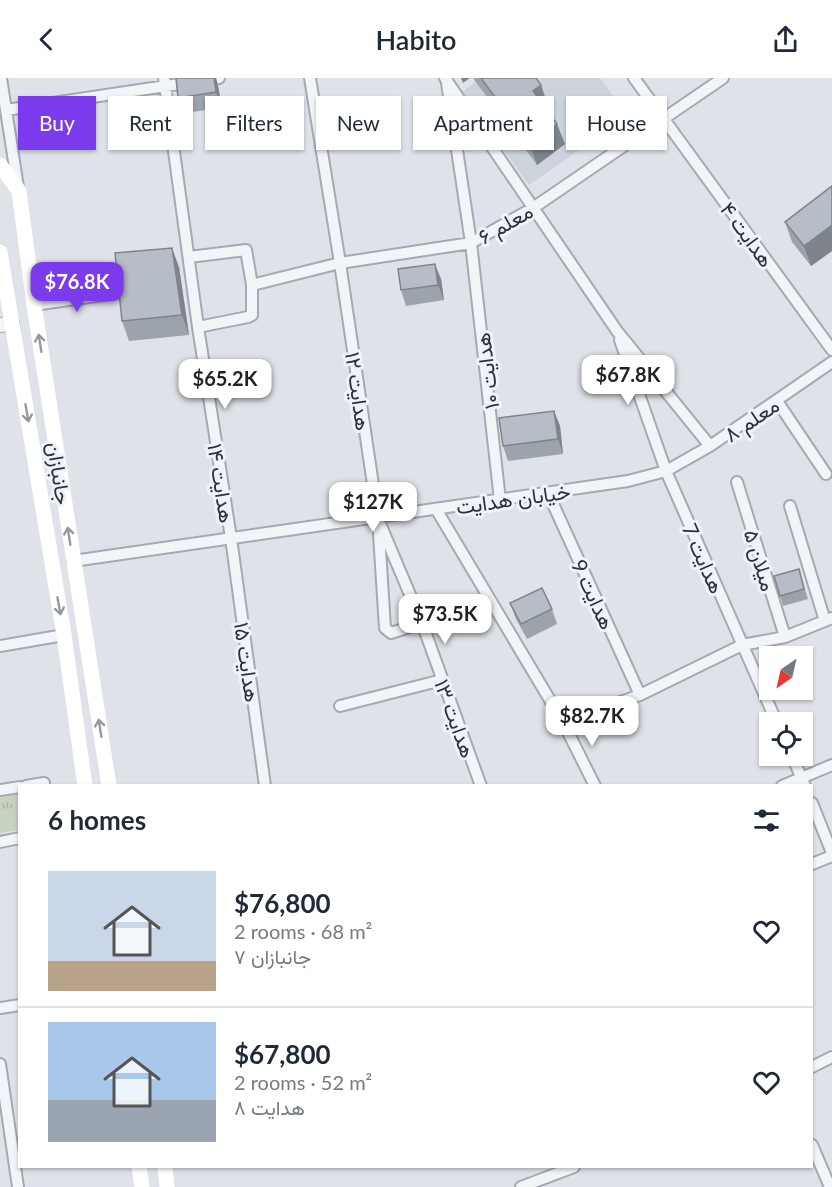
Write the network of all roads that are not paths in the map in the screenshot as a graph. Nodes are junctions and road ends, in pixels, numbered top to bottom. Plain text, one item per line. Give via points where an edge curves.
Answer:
1 (1, 78) edge
2 (219, 78) edge
3 (310, 78) edge
4 (634, 78) edge
5 (723, 78) edge
6 (446, 79) edge
7 (165, 83) edge
8 (648, 96) edge
9 (6, 110) junction
10 (667, 116) edge
11 (667, 122) edge
12 (617, 150) edge
13 (0, 165) edge
14 (19, 190) junction
15 (533, 208) junction
16 (471, 243) junction
17 (0, 252) edge
18 (189, 257) junction
19 (340, 263) junction
20 (252, 285) junction
21 (117, 293) edge
22 (34, 305) junction
23 (6, 324) edge
24 (198, 327) junction
25 (617, 331) junction
26 (832, 350) edge
27 (832, 362) edge
28 (777, 401) junction
29 (710, 446) junction
30 (666, 471) junction
31 (826, 474) dead end
32 (737, 482) dead end
33 (548, 493) junction
34 (500, 500) junction
35 (790, 506) dead end
36 (436, 509) junction
37 (378, 518) junction
38 (231, 538) junction
39 (73, 561) junction
40 (829, 620) edge
41 (422, 623) junction
42 (64, 635) junction
43 (785, 637) junction
44 (742, 645) junction
45 (0, 646) edge
46 (442, 681) junction
47 (640, 695) junction
48 (340, 706) dead end
49 (772, 712) edge
50 (563, 722) junction
51 (832, 765) edge
52 (796, 766) edge
53 (803, 782) edge
54 (44, 783) dead end
55 (38, 784) edge
56 (85, 784) edge
57 (109, 784) edge
58 (265, 784) edge
59 (477, 784) edge
60 (594, 784) edge
61 (18, 787) edge
62 (0, 790) edge
63 (813, 806) edge
64 (18, 838) edge
65 (0, 842) edge
66 (832, 854) edge
67 (813, 864) edge
68 (18, 1005) edge
69 (0, 1008) edge
70 (832, 1057) edge
71 (0, 1064) edge
72 (813, 1066) edge
73 (813, 1147) edge
74 (139, 1168) edge
75 (165, 1168) edge
76 (572, 1168) edge
77 (555, 1175) junction
78 (18, 1187) edge
79 (142, 1187) edge
80 (167, 1187) edge
81 (521, 1187) edge
82 (560, 1187) edge
83 (830, 1187) edge

1 - 9 street
2 - 7 street
3 - 19 street, هدایت ۱۲
4 - 8 street, هدایت ۴
5 - 10 street, معلم ۶
6 - 15 street
6 - 16 street, هدایت ۱۰
7 - 9 street
7 - 18 street, هدایت ۱۴
9 - 14 street
11 - 26 street, هدایت ۴
12 - 15 street, معلم ۶
13 - 14 main road, جانبازان
14 - 22 main road, جانبازان
15 - 16 street, معلم ۶
15 - 25 street
16 - 19 street, معلم ۶
16 - 34 street, هدایت ۱۰
17 - 23 main road, جانبازان
18 - 20 street via 246,250
18 - 24 street, هدایت ۱۴
19 - 20 street, معلم ۶
19 - 37 street, هدایت ۱۲
20 - 24 street via 252,315
21 - 22 street
39 -> 22 main road, جانبازان
23 -> 42 main road, جانبازان
24 - 38 street, هدایت ۱۴
25 - 29 street
25 - 30 street, هدایت 7
27 - 28 street, معلم ۸
28 - 29 street, معلم ۸
28 - 31 street
29 - 30 street, معلم ۸
30 - 33 street, خیابان هدایت
30 - 44 street, هدایت 7
32 - 43 street, میلان ۵
33 - 34 street, خیابان هدایت
33 - 47 street, هدایت 9
34 - 36 street, خیابان هدایت
35 - 40 street
36 - 37 street, خیابان هدایت
36 - 50 street
37 - 38 street, خیابان هدایت
37 - 41 street, هدایت ۱۳
37 - 41 street via 385,628 391,633
38 - 39 street, خیابان هدایت
38 - 58 street, هدایت ۱۵
57 -> 39 main road, جانبازان
40 - 43 street
41 - 46 street, هدایت ۱۳
42 - 45 street
42 - 56 main road, جانبازان
43 - 44 street
44 - 47 street
44 - 49 street, هدایت 7
46 - 48 street
46 - 59 street, هدایت ۱۳
47 - 50 street
50 - 60 street
51 - 53 street
52 - 53 street
54 - 55 street
61 - 62 street
63 - 66 street
64 - 65 street
66 - 67 street
68 - 69 street
70 - 72 street
71 - 78 street
73 - 83 street
74 - 79 main road
75 - 80 main road
76 - 77 street
77 - 81 street
77 - 82 street

